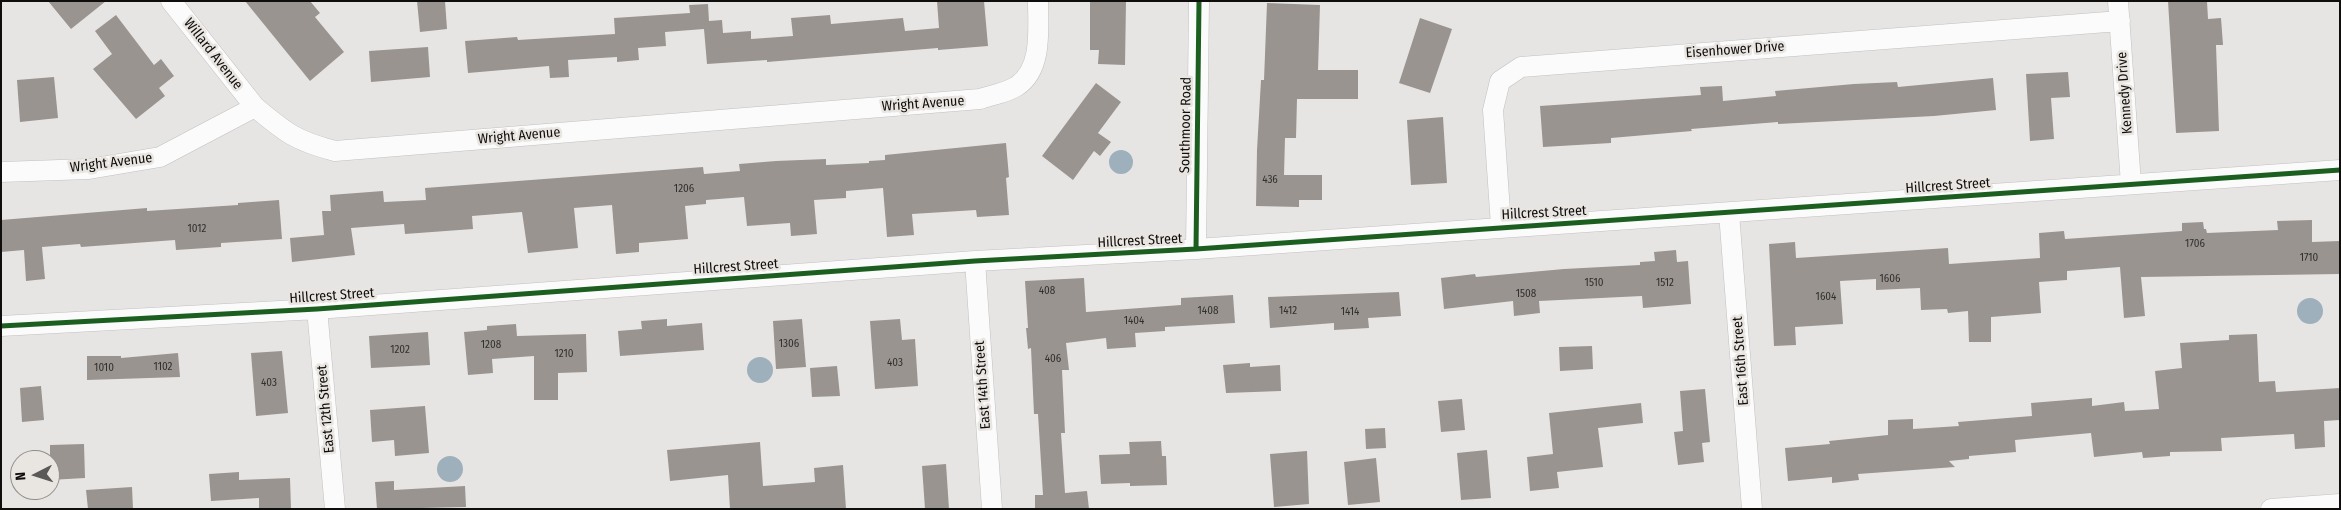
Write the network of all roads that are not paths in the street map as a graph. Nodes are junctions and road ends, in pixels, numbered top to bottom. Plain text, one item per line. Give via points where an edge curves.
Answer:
1 (171, 1) edge
2 (1038, 1) edge
3 (1199, 1) edge
4 (2119, 11) edge
5 (255, 107) junction
6 (2340, 170) edge
7 (1, 172) edge
8 (2131, 184) junction
9 (1730, 213) junction
10 (1500, 226) junction
11 (1196, 249) junction
12 (975, 261) junction
13 (317, 309) junction
14 (1, 326) edge
15 (2340, 504) edge
16 (335, 509) edge
17 (992, 509) edge
18 (1752, 509) edge
19 (2271, 509) edge

1 - 5 street, Willard Avenue
2 - 5 street, Wright Avenue via 1038,49 1033,66 1017,86 980,99 335,150 306,144
3 - 11 street, Southmoor Road
4 - 8 street, Kennedy Drive
4 - 10 street, Eisenhower Drive via 1521,66 1500,81 1493,110
5 - 7 street, Wright Avenue via 160,157 89,169
6 - 8 street, Hillcrest Street
8 - 9 street, Hillcrest Street
9 - 10 street, Hillcrest Street
9 - 18 street, East 16th Street
10 - 11 street, Hillcrest Street
11 - 12 street, Hillcrest Street
12 - 13 street, Hillcrest Street
12 - 17 street, East 14th Street
13 - 14 street, Hillcrest Street
13 - 16 street, East 12th Street
15 - 19 street

